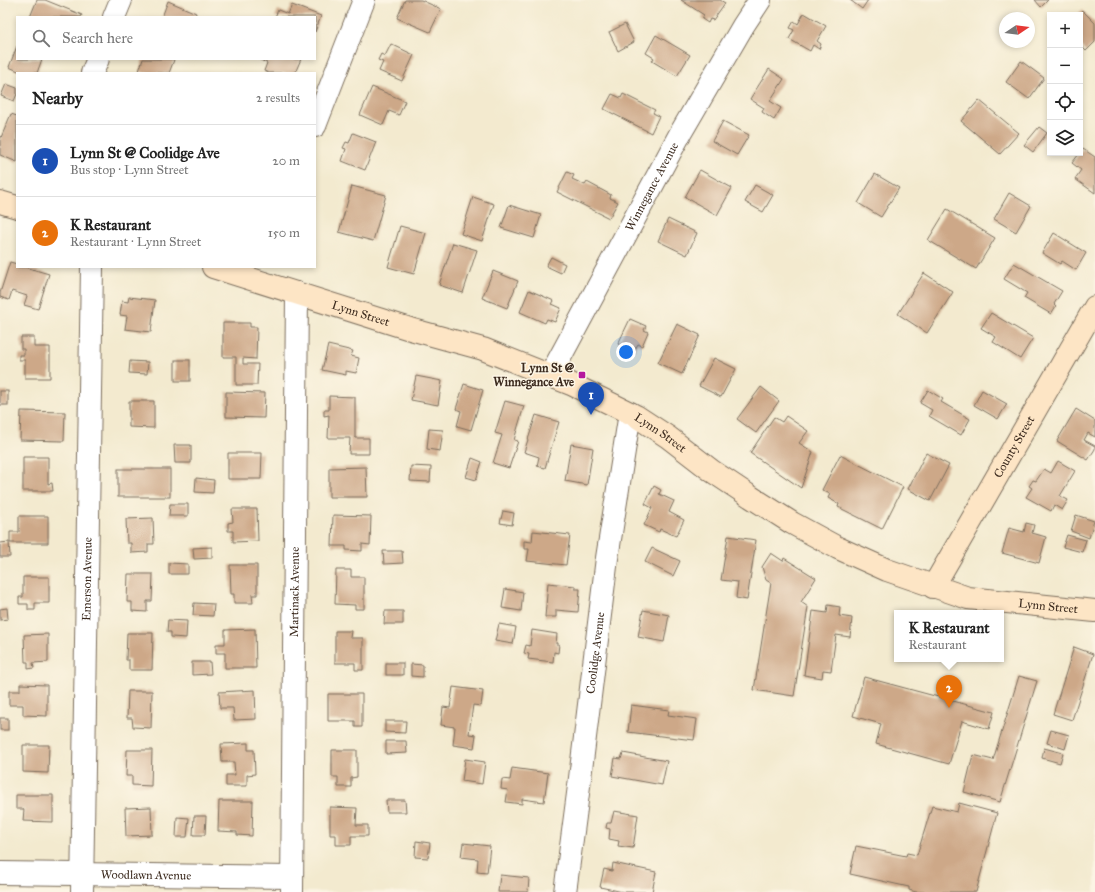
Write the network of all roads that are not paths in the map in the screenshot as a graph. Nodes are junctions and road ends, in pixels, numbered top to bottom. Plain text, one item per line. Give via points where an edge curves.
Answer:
1 (121, 0) edge
2 (364, 0) edge
3 (760, 0) edge
4 (114, 16) edge
5 (98, 60) edge
6 (92, 72) edge
7 (316, 123) edge
8 (0, 202) edge
9 (16, 207) edge
10 (92, 268) edge
11 (219, 268) edge
12 (258, 274) edge
13 (297, 293) junction
14 (1095, 307) edge
15 (550, 376) junction
16 (630, 413) junction
17 (933, 587) junction
18 (1095, 611) edge
19 (0, 873) edge
20 (83, 883) edge
21 (292, 884) edge
22 (564, 892) edge

1 - 4 street
2 - 7 street
3 - 15 street, Winnegance Avenue via 680,134
5 - 6 street
8 - 9 main road
10 - 20 street, Emerson Avenue
11 - 12 main road, Lynn Street
12 - 13 main road, Lynn Street
13 - 15 main road, Lynn Street via 483,349
13 - 21 street, Martinack Avenue
14 - 17 main road, County Street
15 - 16 main road, Lynn Street
16 - 17 main road, Lynn Street via 792,523 838,548
16 - 22 street, Coolidge Avenue via 607,558
17 - 18 main road, Lynn Street via 968,598
19 - 20 street, Woodlawn Avenue
20 - 21 street, Woodlawn Avenue

